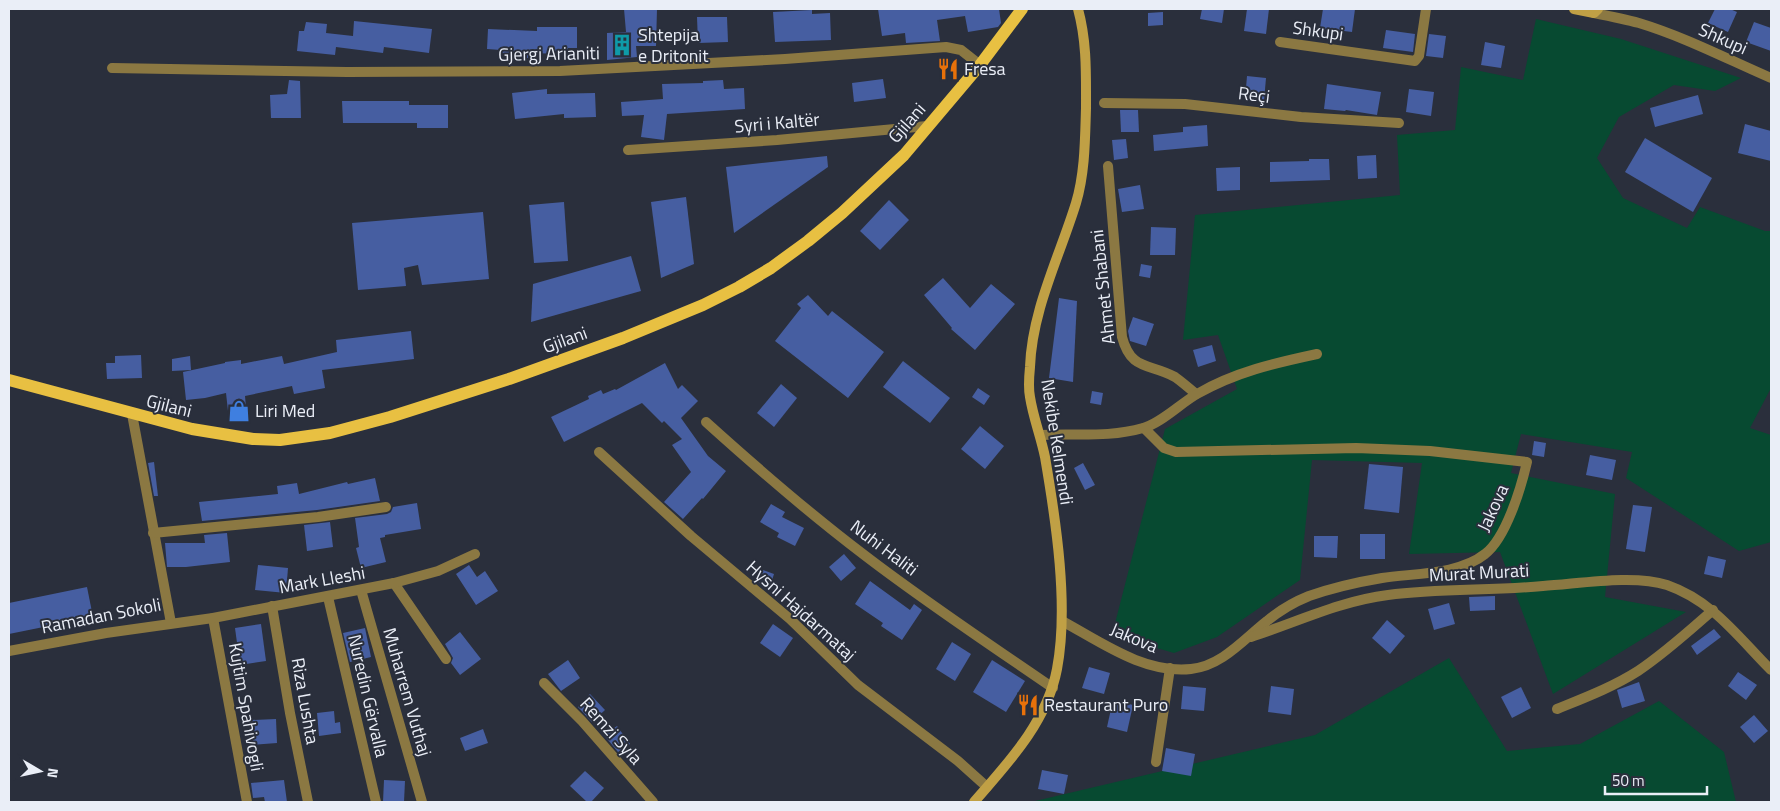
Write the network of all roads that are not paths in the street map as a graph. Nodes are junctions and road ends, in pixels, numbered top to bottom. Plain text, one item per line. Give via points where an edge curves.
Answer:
1 (1022, 9) edge
2 (1078, 9) edge
3 (1426, 9) edge
4 (1574, 9) edge
5 (1596, 11) edge
6 (1280, 42) dead end
7 (980, 65) junction
8 (112, 68) dead end
9 (1771, 78) edge
10 (1104, 103) dead end
11 (1399, 123) dead end
12 (928, 126) junction
13 (628, 150) dead end
14 (1108, 166) dead end
15 (1317, 354) dead end
16 (9, 380) edge
17 (1196, 394) junction
18 (132, 414) junction
19 (706, 422) dead end
20 (1144, 428) junction
21 (1040, 435) junction
22 (598, 452) dead end
23 (386, 507) dead end
24 (153, 533) junction
25 (475, 554) dead end
26 (394, 584) junction
27 (362, 590) junction
28 (328, 596) junction
29 (272, 606) junction
30 (1714, 610) junction
31 (213, 618) junction
32 (1062, 621) junction
33 (171, 623) junction
34 (1246, 639) junction
35 (9, 651) edge
36 (446, 659) dead end
37 (1170, 668) junction
38 (1771, 670) edge
39 (544, 683) dead end
40 (1053, 688) junction
41 (1557, 709) dead end
42 (1156, 762) dead end
43 (987, 787) junction
44 (247, 802) edge
45 (308, 802) edge
46 (376, 802) edge
47 (422, 802) edge
48 (653, 802) edge
49 (974, 802) edge

1 - 7 main road, Gjilani
2 - 21 street, Nekibe Kelmendi via 1086,52 1086,144 1076,201 1031,339 1029,394
3 - 6 street, Shkupi via 1419,56 1415,61
4 - 5 street, Shkupi
5 - 9 street, Shkupi via 1664,32
7 - 8 street, Gjergj Arianiti via 961,50 946,47 560,71
7 - 12 main road, Gjilani
10 - 11 street, Reçi via 1185,104 1301,117
12 - 13 street, Syri i Kaltër
12 - 18 main road, Gjilani via 904,155 842,213 771,268 740,287 668,321 534,370 390,417 304,438 280,440 229,436
14 - 17 street, Ahmet Shabani via 1125,348 1131,358 1174,377
15 - 17 street via 1266,365 1227,378
16 - 18 main road, Gjilani
17 - 20 street
18 - 24 street, Ramadan Sokoli
19 - 40 street, Nuhi Haliti via 864,555
20 - 21 street via 1106,435
20 - 34 street, Jakova via 1164,448 1176,452 1356,448 1430,451 1527,462 1508,518 1486,554 1453,568 1381,578 1307,597 1281,611
21 - 32 street, Nekibe Kelmendi via 1060,560
22 - 43 street, Hysni Hajdarmataj via 790,619 858,685
23 - 24 street
24 - 33 street, Ramadan Sokoli
25 - 26 street, Mark Lleshi via 438,571
26 - 27 street, Mark Lleshi
26 - 36 street
27 - 28 street, Mark Lleshi
27 - 47 street, Muharrem Vuthaj
28 - 29 street, Mark Lleshi
28 - 46 street, Nuredin Gërvalla
29 - 31 street, Mark Lleshi
29 - 45 street, Riza Lushta
30 - 34 street, Murat Murati via 1683,592 1645,581 1388,595 1318,612
30 - 38 street, Murat Murati
30 - 41 street via 1636,672 1608,688
31 - 33 street, Mark Lleshi
31 - 44 street, Kujtim Spahivogli
32 - 37 street, Jakova via 1125,656
32 - 40 street, Nekibe Kelmendi
33 - 35 street, Ramadan Sokoli
34 - 37 street, Jakova via 1210,664 1193,669
37 - 42 street
39 - 48 street, Remzi Syla
40 - 43 street, Nekibe Kelmendi via 1045,708 1015,754
43 - 49 street, Nekibe Kelmendi

